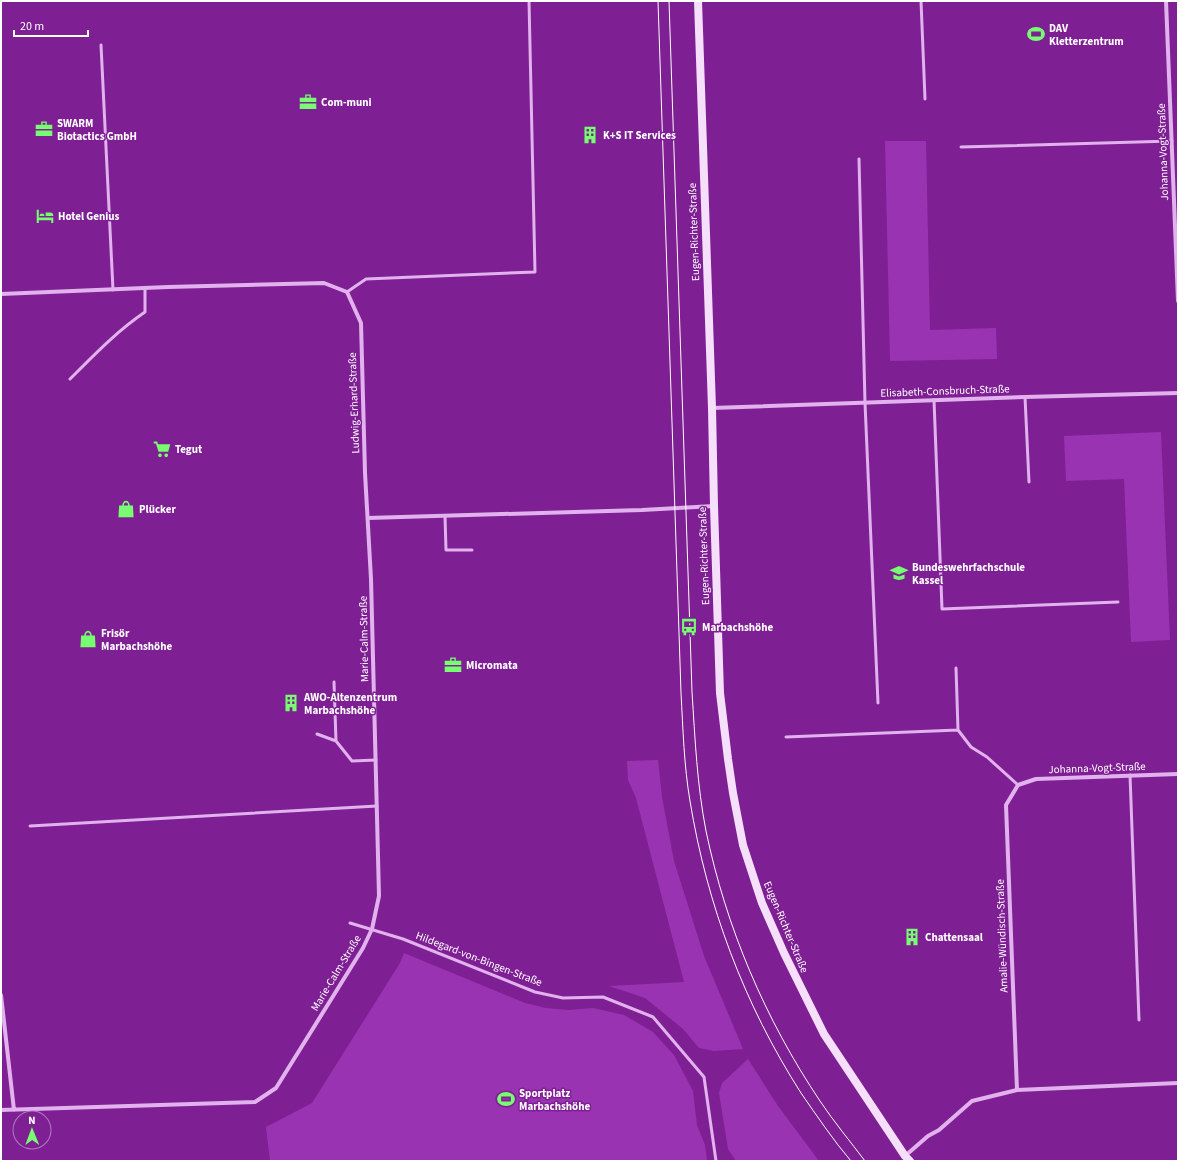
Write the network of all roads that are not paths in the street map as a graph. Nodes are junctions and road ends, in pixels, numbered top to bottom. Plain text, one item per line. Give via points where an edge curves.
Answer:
1 (529, 1) edge
2 (698, 1) edge
3 (921, 1) edge
4 (1166, 1) edge
5 (101, 45) dead end
6 (925, 99) dead end
7 (1172, 141) junction
8 (961, 147) dead end
9 (859, 159) dead end
10 (145, 288) junction
11 (113, 290) junction
12 (347, 292) junction
13 (1, 294) edge
14 (1178, 301) edge
15 (70, 379) dead end
16 (1178, 393) edge
17 (1025, 397) junction
18 (934, 400) junction
19 (865, 403) junction
20 (712, 408) junction
21 (1029, 482) dead end
22 (714, 506) junction
23 (445, 516) junction
24 (368, 518) junction
25 (472, 550) dead end
26 (1118, 602) dead end
27 (956, 668) dead end
28 (334, 682) dead end
29 (878, 703) dead end
30 (958, 730) junction
31 (317, 734) dead end
32 (786, 737) dead end
33 (336, 741) junction
34 (376, 760) junction
35 (1178, 774) edge
36 (1130, 775) junction
37 (1018, 785) junction
38 (376, 806) junction
39 (30, 826) dead end
40 (350, 923) dead end
41 (372, 930) junction
42 (1, 995) edge
43 (1140, 1020) dead end
44 (1178, 1084) edge
45 (1017, 1090) junction
46 (1, 1110) edge
47 (12, 1110) edge
48 (14, 1110) joint
49 (908, 1158) edge
50 (716, 1161) edge

1 - 12 lane via 535,272 366,279
2 - 20 main road, Eugen-Richter-Straße
3 - 6 lane
4 - 7 street, Johanna-Vogt-Straße
5 - 11 lane
7 - 8 lane
7 - 14 street, Johanna-Vogt-Straße
9 - 19 lane
10 - 11 street
10 - 12 street via 324,283
10 - 15 lane via 145,312 106,343
11 - 13 street
12 - 24 street, Ludwig-Erhard-Straße via 361,323
16 - 17 street, Elisabeth-Consbruch-Straße
17 - 18 street, Elisabeth-Consbruch-Straße
17 - 21 lane
18 - 19 street, Elisabeth-Consbruch-Straße
18 - 26 lane via 942,609
19 - 20 street, Elisabeth-Consbruch-Straße
19 - 29 lane
20 - 22 main road, Eugen-Richter-Straße
22 - 23 street
22 - 49 main road, Eugen-Richter-Straße via 720,693 743,845 762,903 824,1034
23 - 24 street
23 - 25 lane via 446,550
24 - 34 street, Marie-Calm-Straße
27 - 30 lane
28 - 33 lane
30 - 32 lane
30 - 37 lane via 971,748 987,757
31 - 33 lane
33 - 34 lane via 352,761
34 - 38 street, Marie-Calm-Straße
35 - 36 street, Johanna-Vogt-Straße
36 - 37 street, Johanna-Vogt-Straße via 1036,779
36 - 43 lane
37 - 45 street, Amalie-Wündisch-Straße via 1006,805
38 - 39 lane
38 - 41 street, Marie-Calm-Straße via 379,896
40 - 41 lane, Hildegard-von-Bingen-Straße
41 - 48 street, Marie-Calm-Straße via 276,1088 255,1102
41 - 50 lane, Hildegard-von-Bingen-Straße via 403,939 534,992 563,998 603,997 653,1017 704,1077
42 - 48 street
44 - 45 street
45 - 49 street via 972,1101 939,1130 928,1136
46 - 47 street, Marie-Calm-Straße

